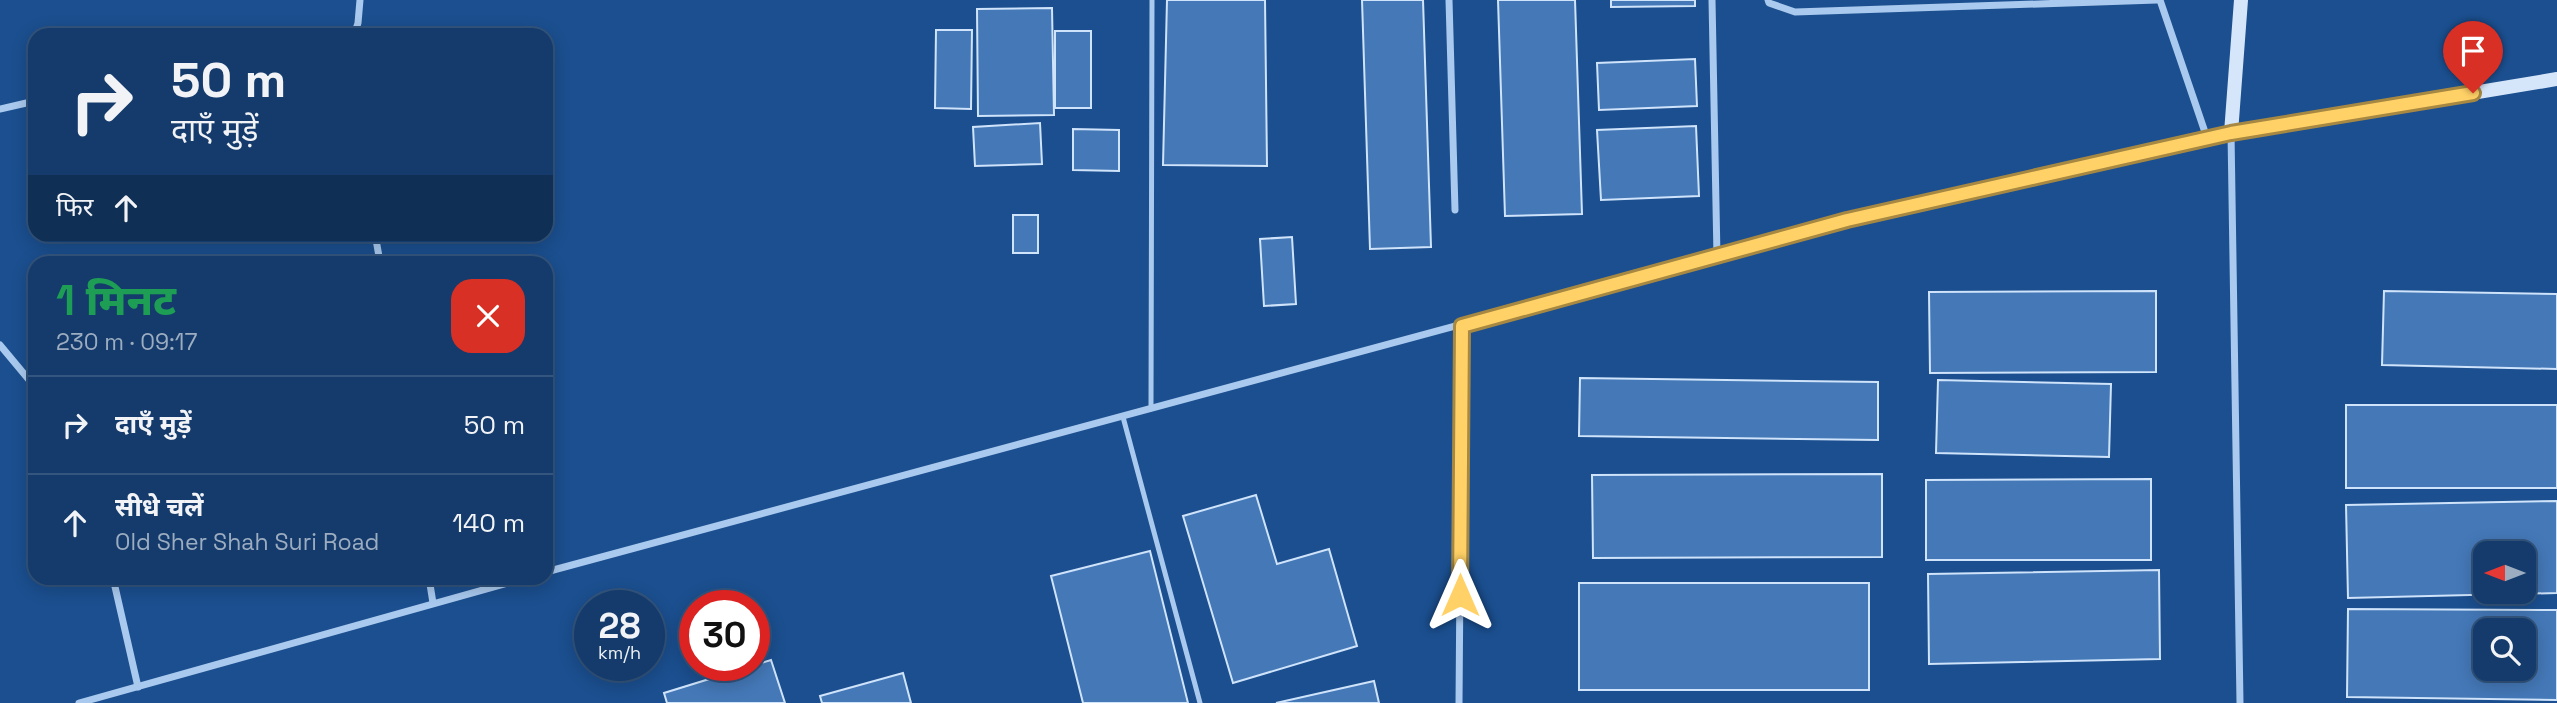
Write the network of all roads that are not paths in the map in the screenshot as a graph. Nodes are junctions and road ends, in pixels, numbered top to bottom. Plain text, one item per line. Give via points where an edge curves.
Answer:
1 (360, 0) edge
2 (1152, 0) edge
3 (1449, 0) edge
4 (1712, 0) edge
5 (1768, 0) edge
6 (2159, 0) edge
7 (2241, 0) edge
8 (355, 28) edge
9 (2557, 79) edge
10 (28, 103) edge
11 (0, 109) edge
12 (2231, 133) junction
13 (2207, 138) junction
14 (1455, 210) dead end
15 (1717, 256) junction
16 (1462, 326) junction
17 (0, 345) edge
18 (28, 376) edge
19 (1151, 409) junction
20 (1123, 417) junction
21 (553, 570) edge
22 (115, 585) edge
23 (430, 585) edge
24 (500, 585) edge
25 (433, 603) junction
26 (138, 687) junction
27 (79, 703) edge
28 (1200, 703) edge
29 (1459, 703) edge
30 (2240, 703) edge

1 - 8 street
2 - 19 lane
3 - 14 street
4 - 15 street
5 - 6 street via 1795,12
6 - 13 street
7 - 12 street
9 - 12 street
10 - 11 street
12 - 13 street
12 - 30 street
13 - 15 street via 1847,220
15 - 16 street
16 - 19 street
16 - 29 street
17 - 18 street
19 - 20 street
20 - 21 street
20 - 28 lane
22 - 26 street
23 - 25 street
24 - 25 street
25 - 26 street
26 - 27 street

